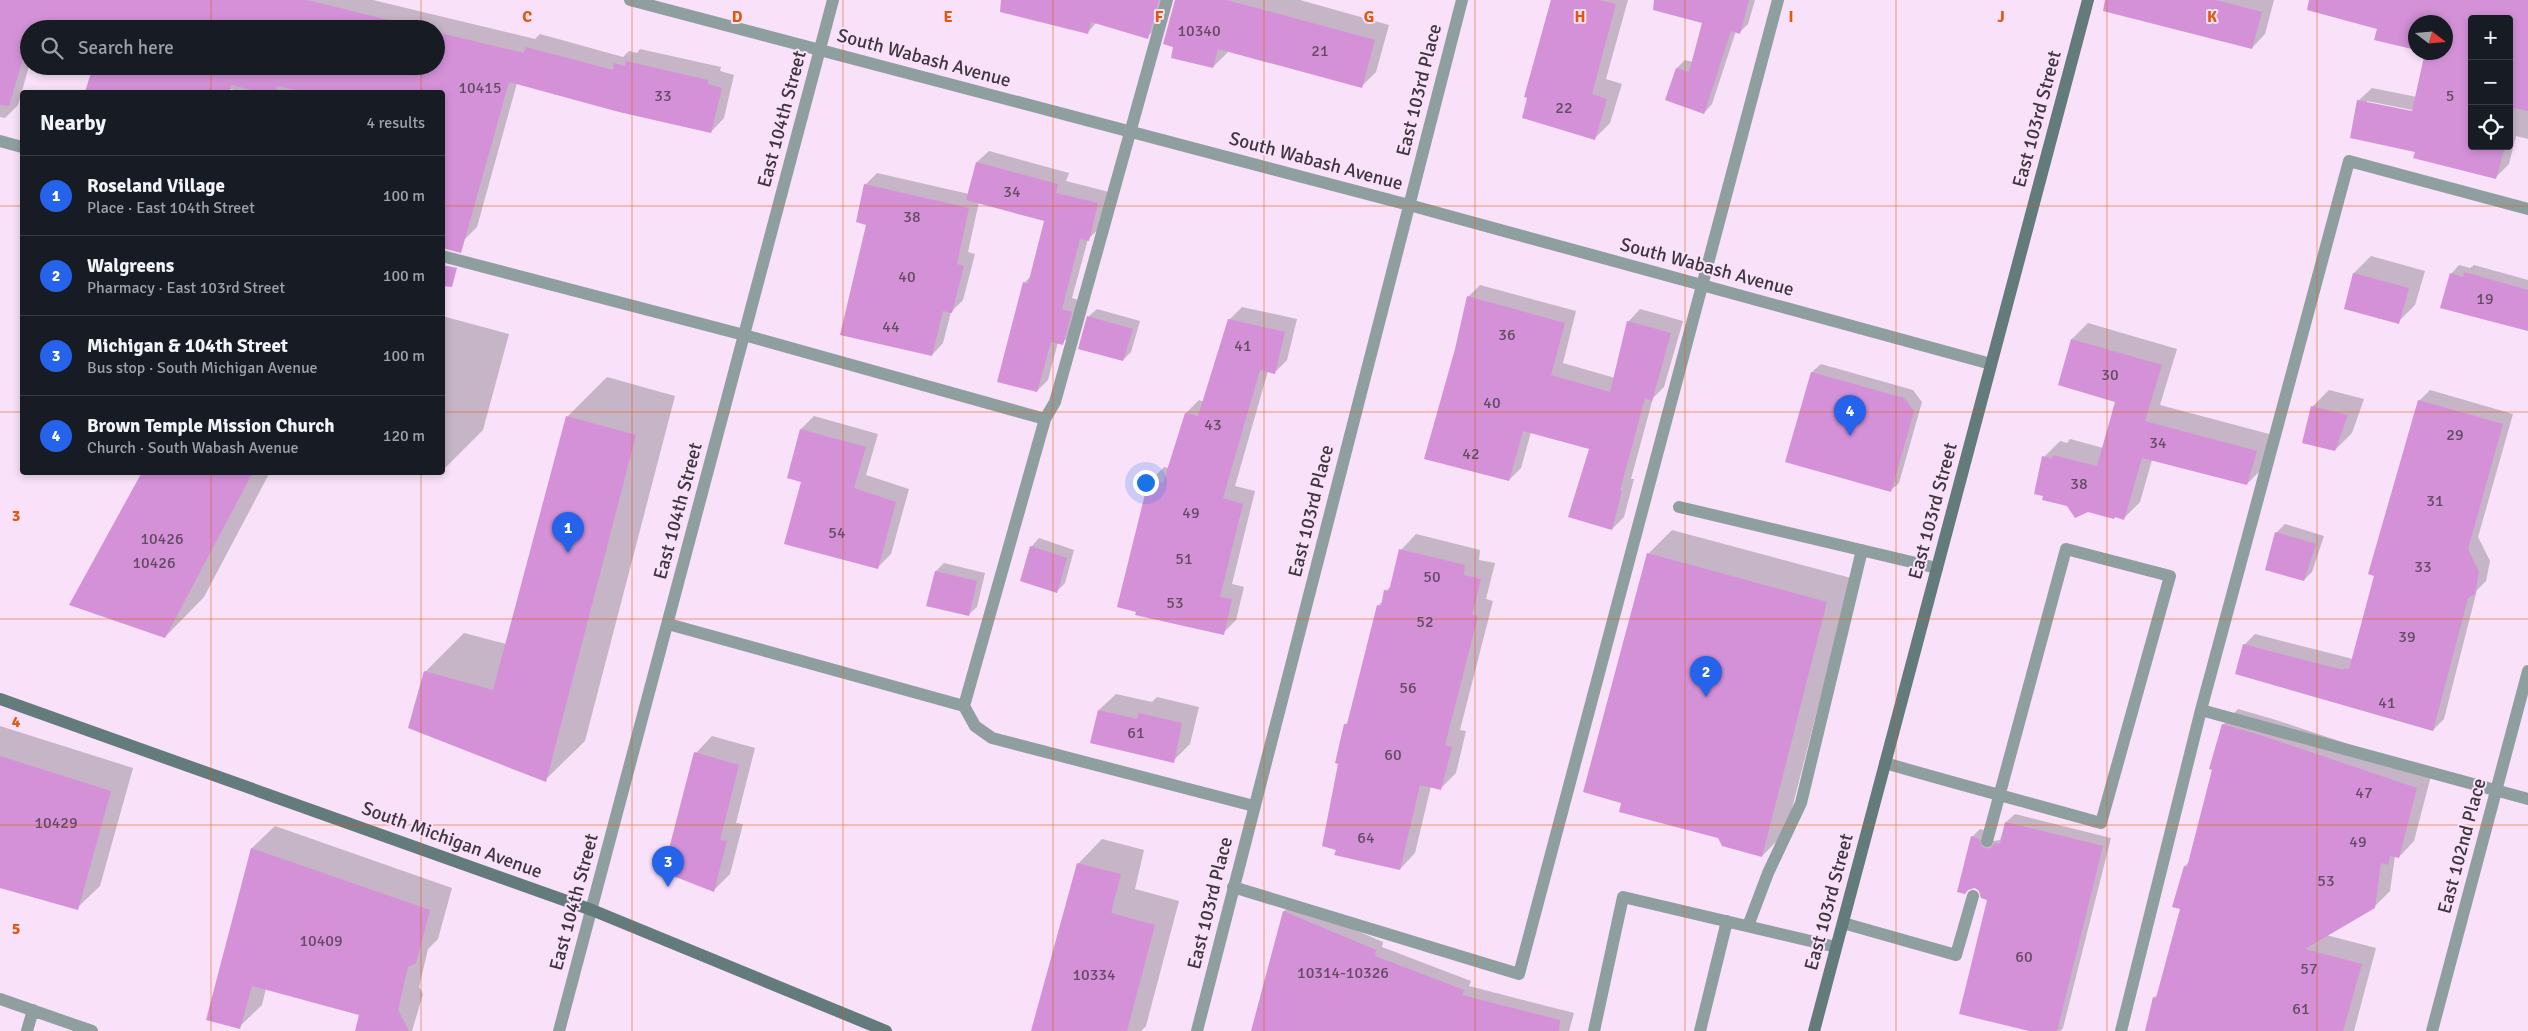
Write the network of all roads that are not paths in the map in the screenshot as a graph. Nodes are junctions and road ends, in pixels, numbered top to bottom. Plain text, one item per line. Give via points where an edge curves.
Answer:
1 (630, 0) edge
2 (834, 0) edge
3 (1167, 0) edge
4 (1462, 0) edge
5 (1778, 0) edge
6 (2088, 0) edge
7 (820, 50) junction
8 (1131, 132) junction
9 (0, 141) edge
10 (20, 146) edge
11 (1409, 205) junction
12 (2528, 209) edge
13 (445, 257) edge
14 (1702, 285) junction
15 (744, 335) junction
16 (1991, 364) junction
17 (1045, 419) junction
18 (1679, 507) dead end
19 (1862, 550) junction
20 (1937, 568) junction
21 (668, 624) junction
22 (2528, 671) edge
23 (0, 699) edge
24 (964, 706) junction
25 (2201, 710) junction
26 (1886, 763) junction
27 (2496, 790) junction
28 (2000, 795) junction
29 (2528, 799) edge
30 (1254, 806) junction
31 (1987, 841) dead end
32 (1233, 887) junction
33 (1973, 896) dead end
34 (592, 910) junction
35 (1727, 921) junction
36 (1843, 924) junction
37 (1748, 926) junction
38 (1836, 947) junction
39 (0, 999) edge
40 (33, 1010) junction
41 (27, 1031) edge
42 (92, 1031) edge
43 (559, 1031) edge
44 (886, 1031) edge
45 (1196, 1031) edge
46 (1594, 1031) edge
47 (1700, 1031) edge
48 (1814, 1031) edge
49 (2121, 1031) edge
50 (2432, 1031) edge

1 - 7 street, South Wabash Avenue
2 - 7 street, East 104th Street
3 - 8 street
4 - 11 street, East 103rd Place
5 - 14 street
6 - 16 main road, East 103rd Street
7 - 8 street, South Wabash Avenue
7 - 15 street, East 104th Street
8 - 11 street, South Wabash Avenue
8 - 17 street via 1055,402
9 - 10 street
11 - 14 street, South Wabash Avenue
11 - 30 street, East 103rd Place
12 - 25 street via 2349,161
13 - 15 street
14 - 16 street, South Wabash Avenue
14 - 32 street via 1518,974
15 - 17 street
15 - 21 street, East 104th Street
16 - 20 main road, East 103rd Street
17 - 24 street
18 - 19 street
19 - 20 street
19 - 37 street via 1801,803 1768,873
20 - 26 main road, East 103rd Street
21 - 24 street
21 - 34 street, East 104th Street
22 - 27 street, East 102nd Place
23 - 34 main road, South Michigan Avenue
24 - 30 street via 975,726 992,738
25 - 27 street
25 - 49 street
26 - 28 street
26 - 36 main road, East 103rd Street
27 - 29 street
27 - 50 street, East 102nd Place
28 - 28 street via 2102,823 2170,576 2066,549
28 - 31 street
30 - 32 street, East 103rd Place
32 - 45 street, East 103rd Place
33 - 36 street via 1956,955
34 - 43 street, East 104th Street
34 - 44 main road, South Michigan Avenue
35 - 37 street
35 - 46 street via 1624,897
35 - 47 street
36 - 38 main road, East 103rd Street
37 - 38 street
38 - 48 main road, East 103rd Street
39 - 40 street
40 - 41 street
40 - 42 street

